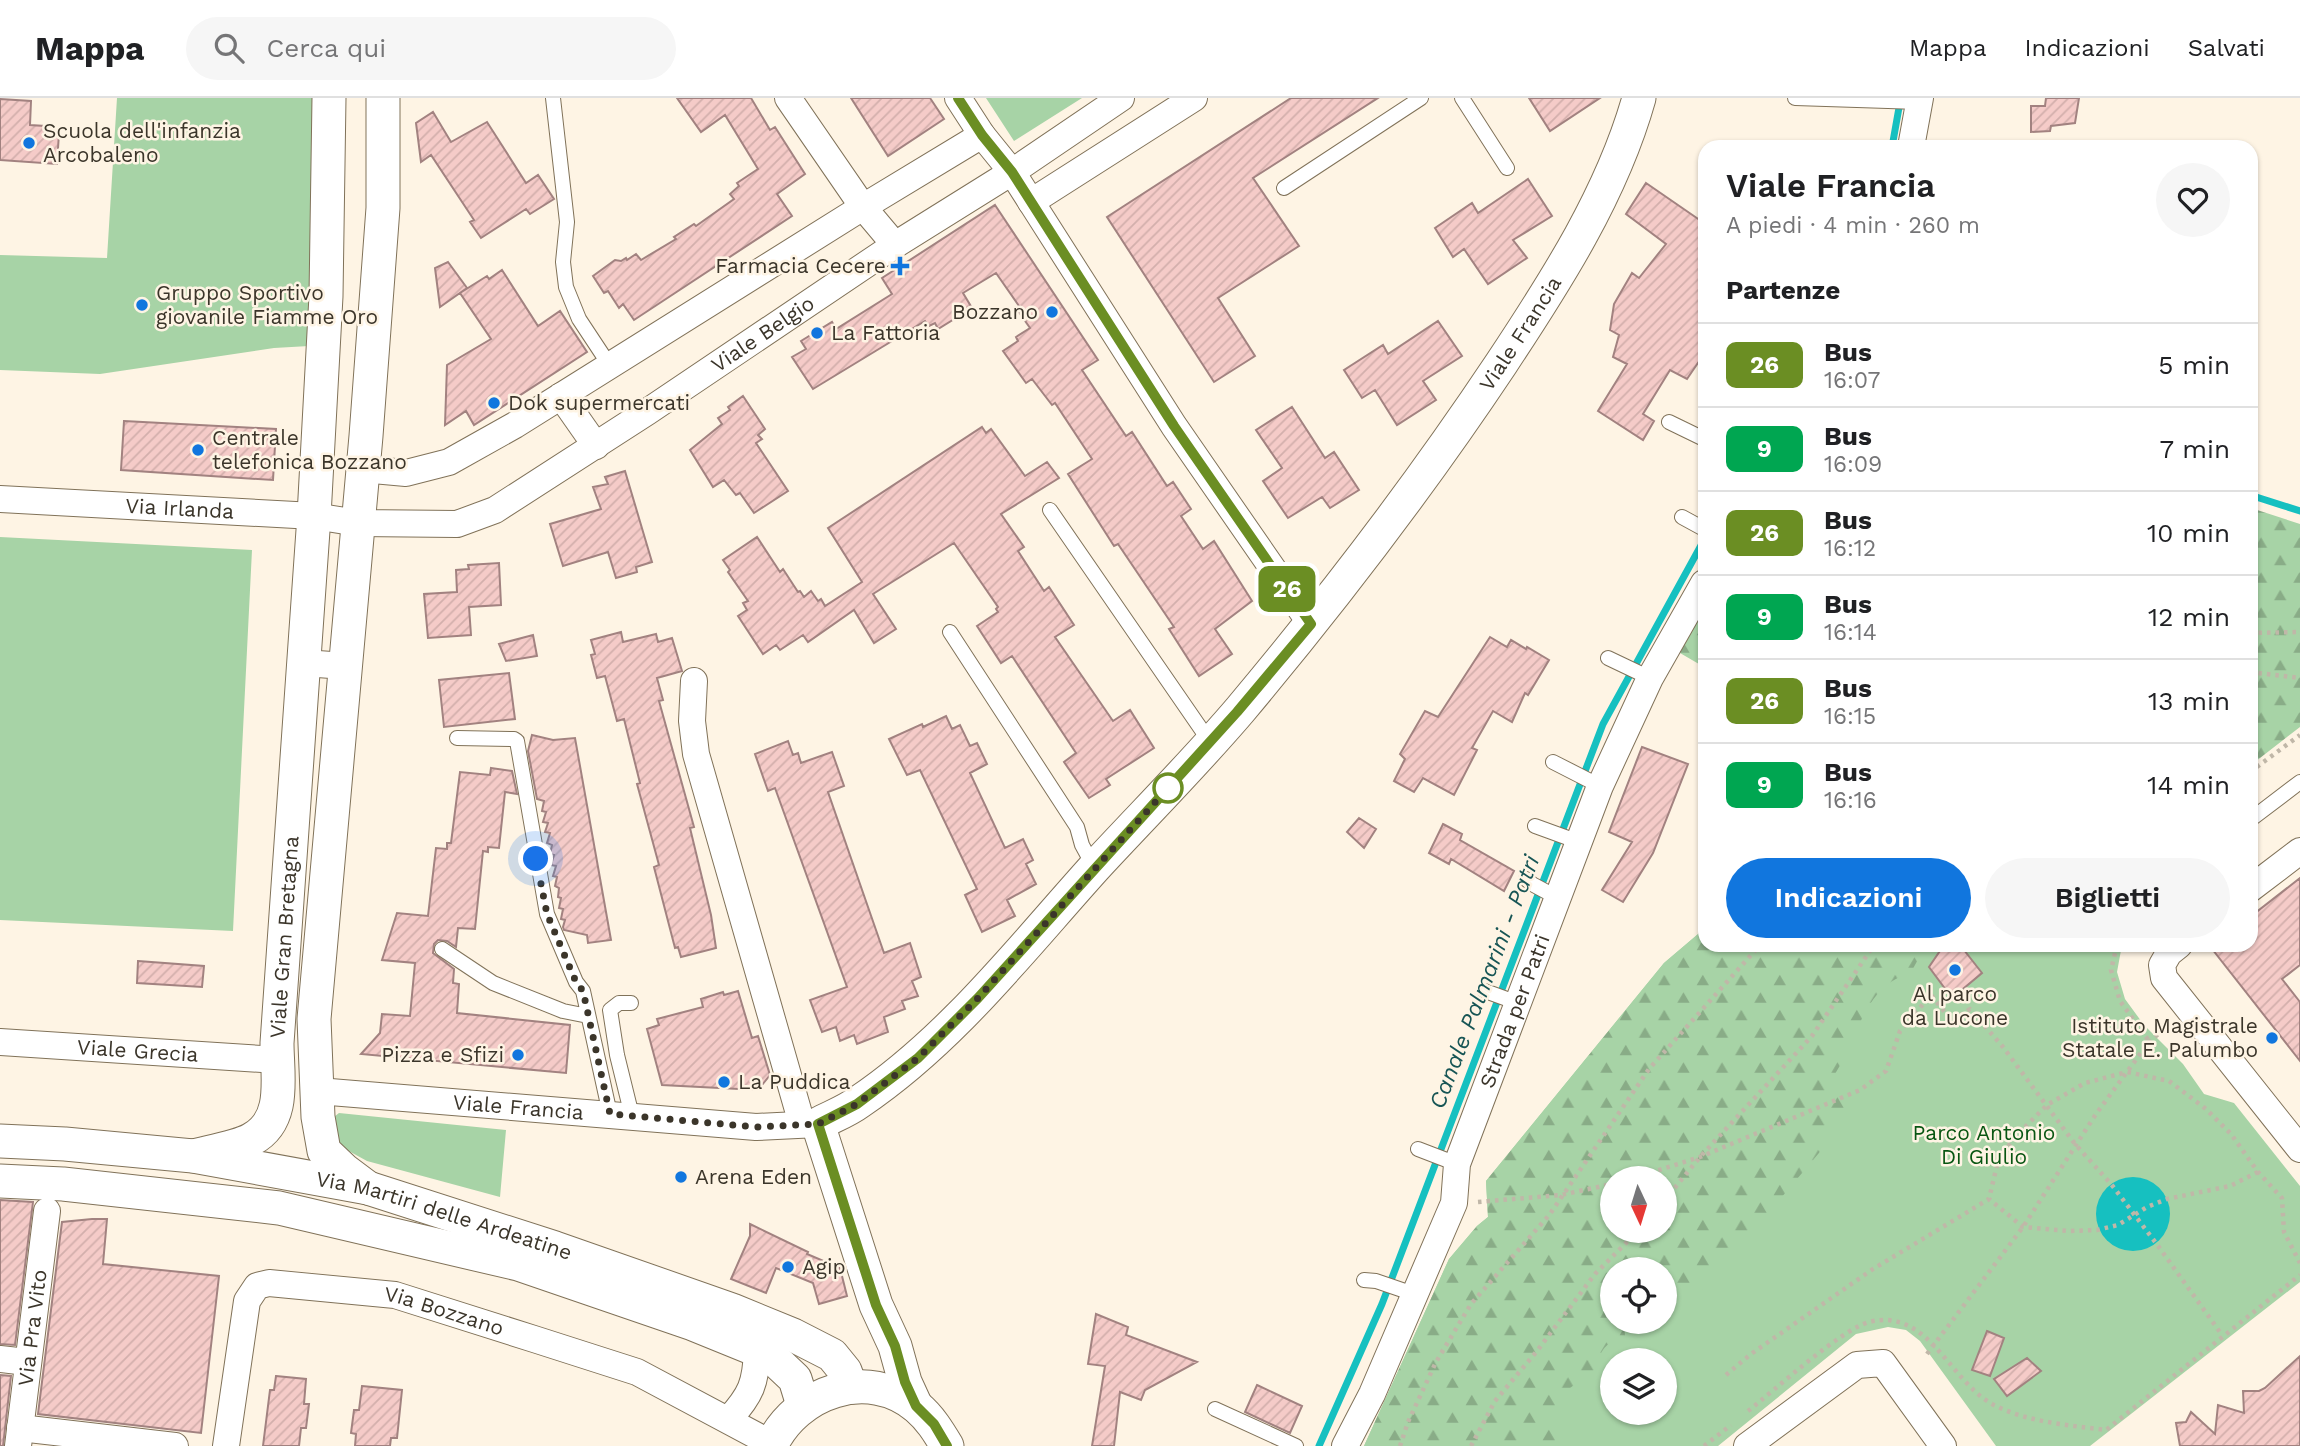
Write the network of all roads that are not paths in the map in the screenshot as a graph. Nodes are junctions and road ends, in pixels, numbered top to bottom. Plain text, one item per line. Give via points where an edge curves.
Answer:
1 (329, 98) edge
2 (383, 98) edge
3 (553, 98) edge
4 (788, 98) edge
5 (958, 98) edge
6 (1121, 98) edge
7 (1194, 98) edge
8 (1421, 98) edge
9 (1462, 98) edge
10 (1639, 98) edge
11 (1795, 98) edge
12 (1917, 100) edge
13 (982, 135) junction
14 (1912, 140) edge
15 (1507, 168) dead end
16 (1012, 172) junction
17 (1284, 188) dead end
18 (1031, 202) junction
19 (863, 206) junction
20 (895, 245) junction
21 (610, 366) junction
22 (561, 396) junction
23 (1669, 422) dead end
24 (1698, 436) edge
25 (596, 446) junction
26 (362, 469) junction
27 (0, 499) edge
28 (1049, 510) dead end
29 (314, 516) junction
30 (1686, 519) dead end
31 (358, 523) junction
32 (1698, 526) edge
33 (1698, 592) edge
34 (1311, 624) junction
35 (950, 632) dead end
36 (1615, 660) dead end
37 (304, 663) junction
38 (345, 666) junction
39 (1645, 676) junction
40 (694, 681) dead end
41 (457, 738) dead end
42 (1210, 742) junction
43 (1553, 762) dead end
44 (2300, 782) edge
45 (1596, 783) junction
46 (2258, 814) edge
47 (1535, 826) dead end
48 (1574, 840) junction
49 (2300, 851) edge
50 (1095, 868) junction
51 (1530, 882) dead end
52 (2258, 883) edge
53 (1554, 895) junction
54 (442, 949) dead end
55 (2172, 952) edge
56 (1485, 990) dead end
57 (631, 1003) dead end
58 (1518, 1003) junction
59 (588, 1016) junction
60 (0, 1042) edge
61 (277, 1060) junction
62 (318, 1091) junction
63 (621, 1115) junction
64 (810, 1124) junction
65 (0, 1141) edge
66 (2300, 1149) edge
67 (1423, 1150) dead end
68 (193, 1156) junction
69 (1453, 1162) junction
70 (0, 1181) edge
71 (368, 1188) junction
72 (55, 1198) junction
73 (1370, 1280) dead end
74 (1406, 1291) junction
75 (876, 1305) junction
76 (757, 1350) junction
77 (0, 1359) edge
78 (27, 1362) junction
79 (862, 1387) junction
80 (803, 1405) junction
81 (916, 1406) junction
82 (1215, 1409) dead end
83 (729, 1419) junction
84 (19, 1437) edge
85 (771, 1445) edge
86 (176, 1446) edge
87 (226, 1446) edge
88 (947, 1446) edge
89 (1296, 1446) edge
90 (1345, 1446) edge
91 (1746, 1446) edge
92 (1943, 1446) edge

1 - 29 street, Viale Gran Bretagna via 326,296
2 - 26 street, Viale Gran Bretagna via 383,208
3 - 21 lane via 567,222 566,288 579,319
4 - 19 street
5 - 13 street
6 - 16 street, Viale Belgio
7 - 18 street
8 - 17 lane
9 - 15 lane
10 - 34 street, Viale Francia via 1631,128 1591,215 1547,295 1388,526
11 - 12 lane
12 - 14 street
13 - 16 street
13 - 19 street
16 - 18 street
16 - 20 street, Viale Belgio
18 - 34 street via 1174,426
19 - 20 street
19 - 21 street
20 - 25 street, Viale Belgio
21 - 22 street
22 - 25 street
22 - 26 street via 449,462 407,473
23 - 24 lane
25 - 31 street, Viale Belgio via 495,510 457,524
26 - 31 street, Viale Gran Bretagna
27 - 29 street, Via Irlanda
28 - 42 lane
29 - 31 street, Via Irlanda
29 - 37 street, Viale Gran Bretagna
30 - 32 lane
31 - 38 street, Viale Gran Bretagna
33 - 39 street, Strada per Patri
34 - 42 street, Viale Francia
35 - 50 lane via 1077,827
36 - 39 lane
37 - 38 street
37 - 61 street, Viale Gran Bretagna
38 - 62 street, Viale Gran Bretagna via 314,1019
39 - 45 street, Strada per Patri
40 - 64 street via 696,754
41 - 59 lane via 517,741 547,914 583,991
42 - 50 street, Viale Francia
43 - 45 lane
44 - 46 lane
45 - 48 street, Strada per Patri
47 - 48 lane
48 - 53 street, Strada per Patri
49 - 52 street
50 - 64 street, Viale Francia via 918,1058 857,1104
51 - 53 lane
53 - 58 street, Strada per Patri
54 - 59 lane via 493,982 563,1011
55 - 66 street via 2162,965 2164,978
56 - 58 lane
57 - 63 lane via 619,1003 610,1010
58 - 69 street, Strada per Patri
59 - 63 lane
60 - 61 street, Viale Grecia
61 - 68 street, Viale Gran Bretagna via 278,1102 271,1121 252,1139
62 - 63 street, Viale Francia
62 - 71 street, Viale Gran Bretagna via 324,1151
63 - 64 street, Viale Francia via 756,1127
64 - 75 street
65 - 68 street, Via Martiri delle Ardeatine
67 - 69 lane
68 - 71 street, Via Martiri delle Ardeatine
69 - 74 street, Strada per Patri via 1454,1203
70 - 72 street, Via Martiri delle Ardeatine
71 - 79 street, Via Martiri delle Ardeatine via 732,1310 832,1355
72 - 76 street, Via Martiri delle Ardeatine via 279,1208 518,1264
72 - 78 street, Via Pra Vito
73 - 74 lane
74 - 90 street, Strada per Patri via 1371,1394
75 - 79 street via 883,1369
75 - 81 street
76 - 80 street, Via Martiri delle Ardeatine via 795,1380
76 - 83 street via 751,1391
77 - 78 street
78 - 84 street, Via Pra Vito
79 - 80 street via 826,1393
79 - 81 street via 895,1394
80 - 85 street
81 - 88 street
82 - 89 lane
83 - 85 street, Via Bozzano
83 - 87 street, Via Bozzano via 637,1372 395,1295 269,1283 257,1286 247,1301
84 - 86 street
91 - 92 street via 1857,1365 1883,1363

